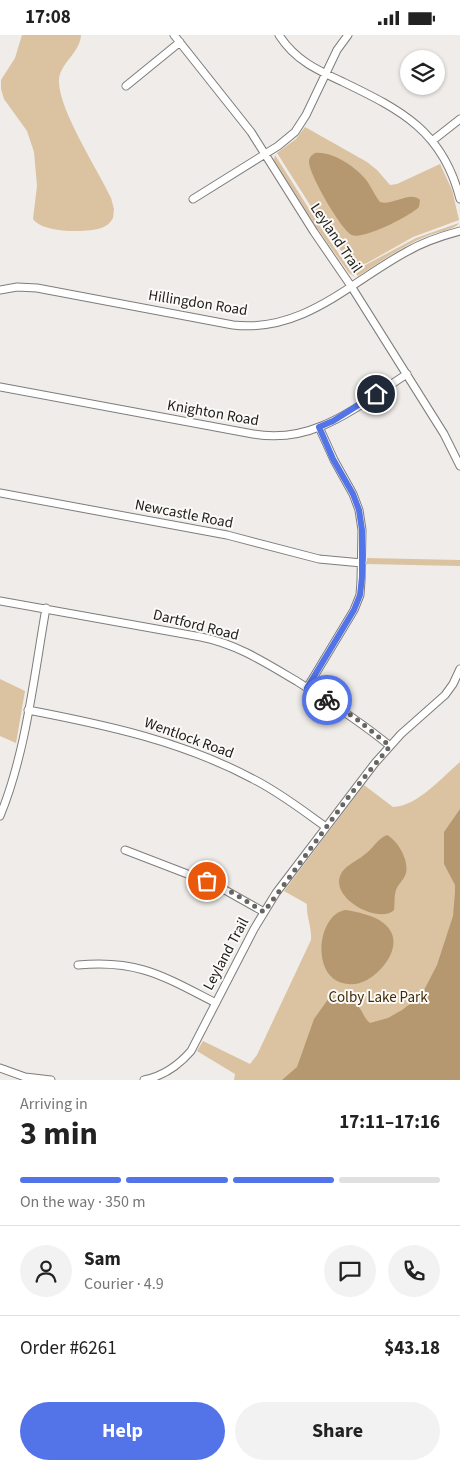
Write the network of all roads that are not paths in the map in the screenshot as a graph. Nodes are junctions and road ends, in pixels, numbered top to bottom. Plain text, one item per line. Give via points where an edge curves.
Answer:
1 (174, 35) edge
2 (279, 35) edge
3 (348, 35) edge
4 (180, 42) junction
5 (325, 74) junction
6 (126, 86) dead end
7 (460, 119) edge
8 (432, 141) junction
9 (265, 154) junction
10 (193, 199) dead end
11 (460, 199) edge
12 (460, 231) edge
13 (351, 286) junction
14 (0, 290) edge
15 (407, 374) junction
16 (0, 387) edge
17 (319, 427) junction
18 (460, 466) edge
19 (0, 493) edge
20 (362, 563) junction
21 (0, 601) edge
22 (46, 608) junction
23 (460, 669) edge
24 (307, 688) junction
25 (28, 710) junction
26 (390, 746) junction
27 (1, 811) edge
28 (326, 827) junction
29 (125, 850) dead end
30 (264, 912) junction
31 (78, 965) dead end
32 (216, 1003) junction
33 (0, 1069) edge
34 (28, 1079) edge
35 (51, 1080) edge
36 (144, 1080) edge

1 - 4 street, Leyland Trail
2 - 5 street via 300,59
3 - 5 street
4 - 6 street
4 - 9 street, Leyland Trail via 235,110
5 - 8 street via 399,111
5 - 9 street via 299,127
7 - 8 street
8 - 11 street via 450,170
9 - 10 street
9 - 13 street, Leyland Trail
12 - 13 street, Hillingdon Road via 414,247
13 - 14 street, Hillingdon Road via 294,319 256,326 233,325 37,288
13 - 15 street, Leyland Trail
15 - 17 street, Knighton Road
15 - 18 street, Leyland Trail via 449,441
16 - 17 street, Knighton Road via 265,436 291,435
17 - 20 street via 358,506 362,526
19 - 20 street, Newcastle Road via 234,537 320,559
20 - 24 street via 356,607
21 - 22 street, Dartford Road
22 - 24 street, Dartford Road via 221,641 251,654
22 - 25 street
23 - 26 street, Leyland Trail via 442,698
24 - 26 street, Dartford Road via 354,717
25 - 27 street via 15,771
25 - 28 street, Wentlock Road via 116,727 203,755 260,782
26 - 28 street, Leyland Trail
28 - 30 street, Leyland Trail
29 - 30 street via 216,885
30 - 32 street, Leyland Trail
31 - 32 street via 113,963 142,969
32 - 36 street, Leyland Trail via 195,1045 184,1059 165,1073
33 - 34 street
34 - 35 street

